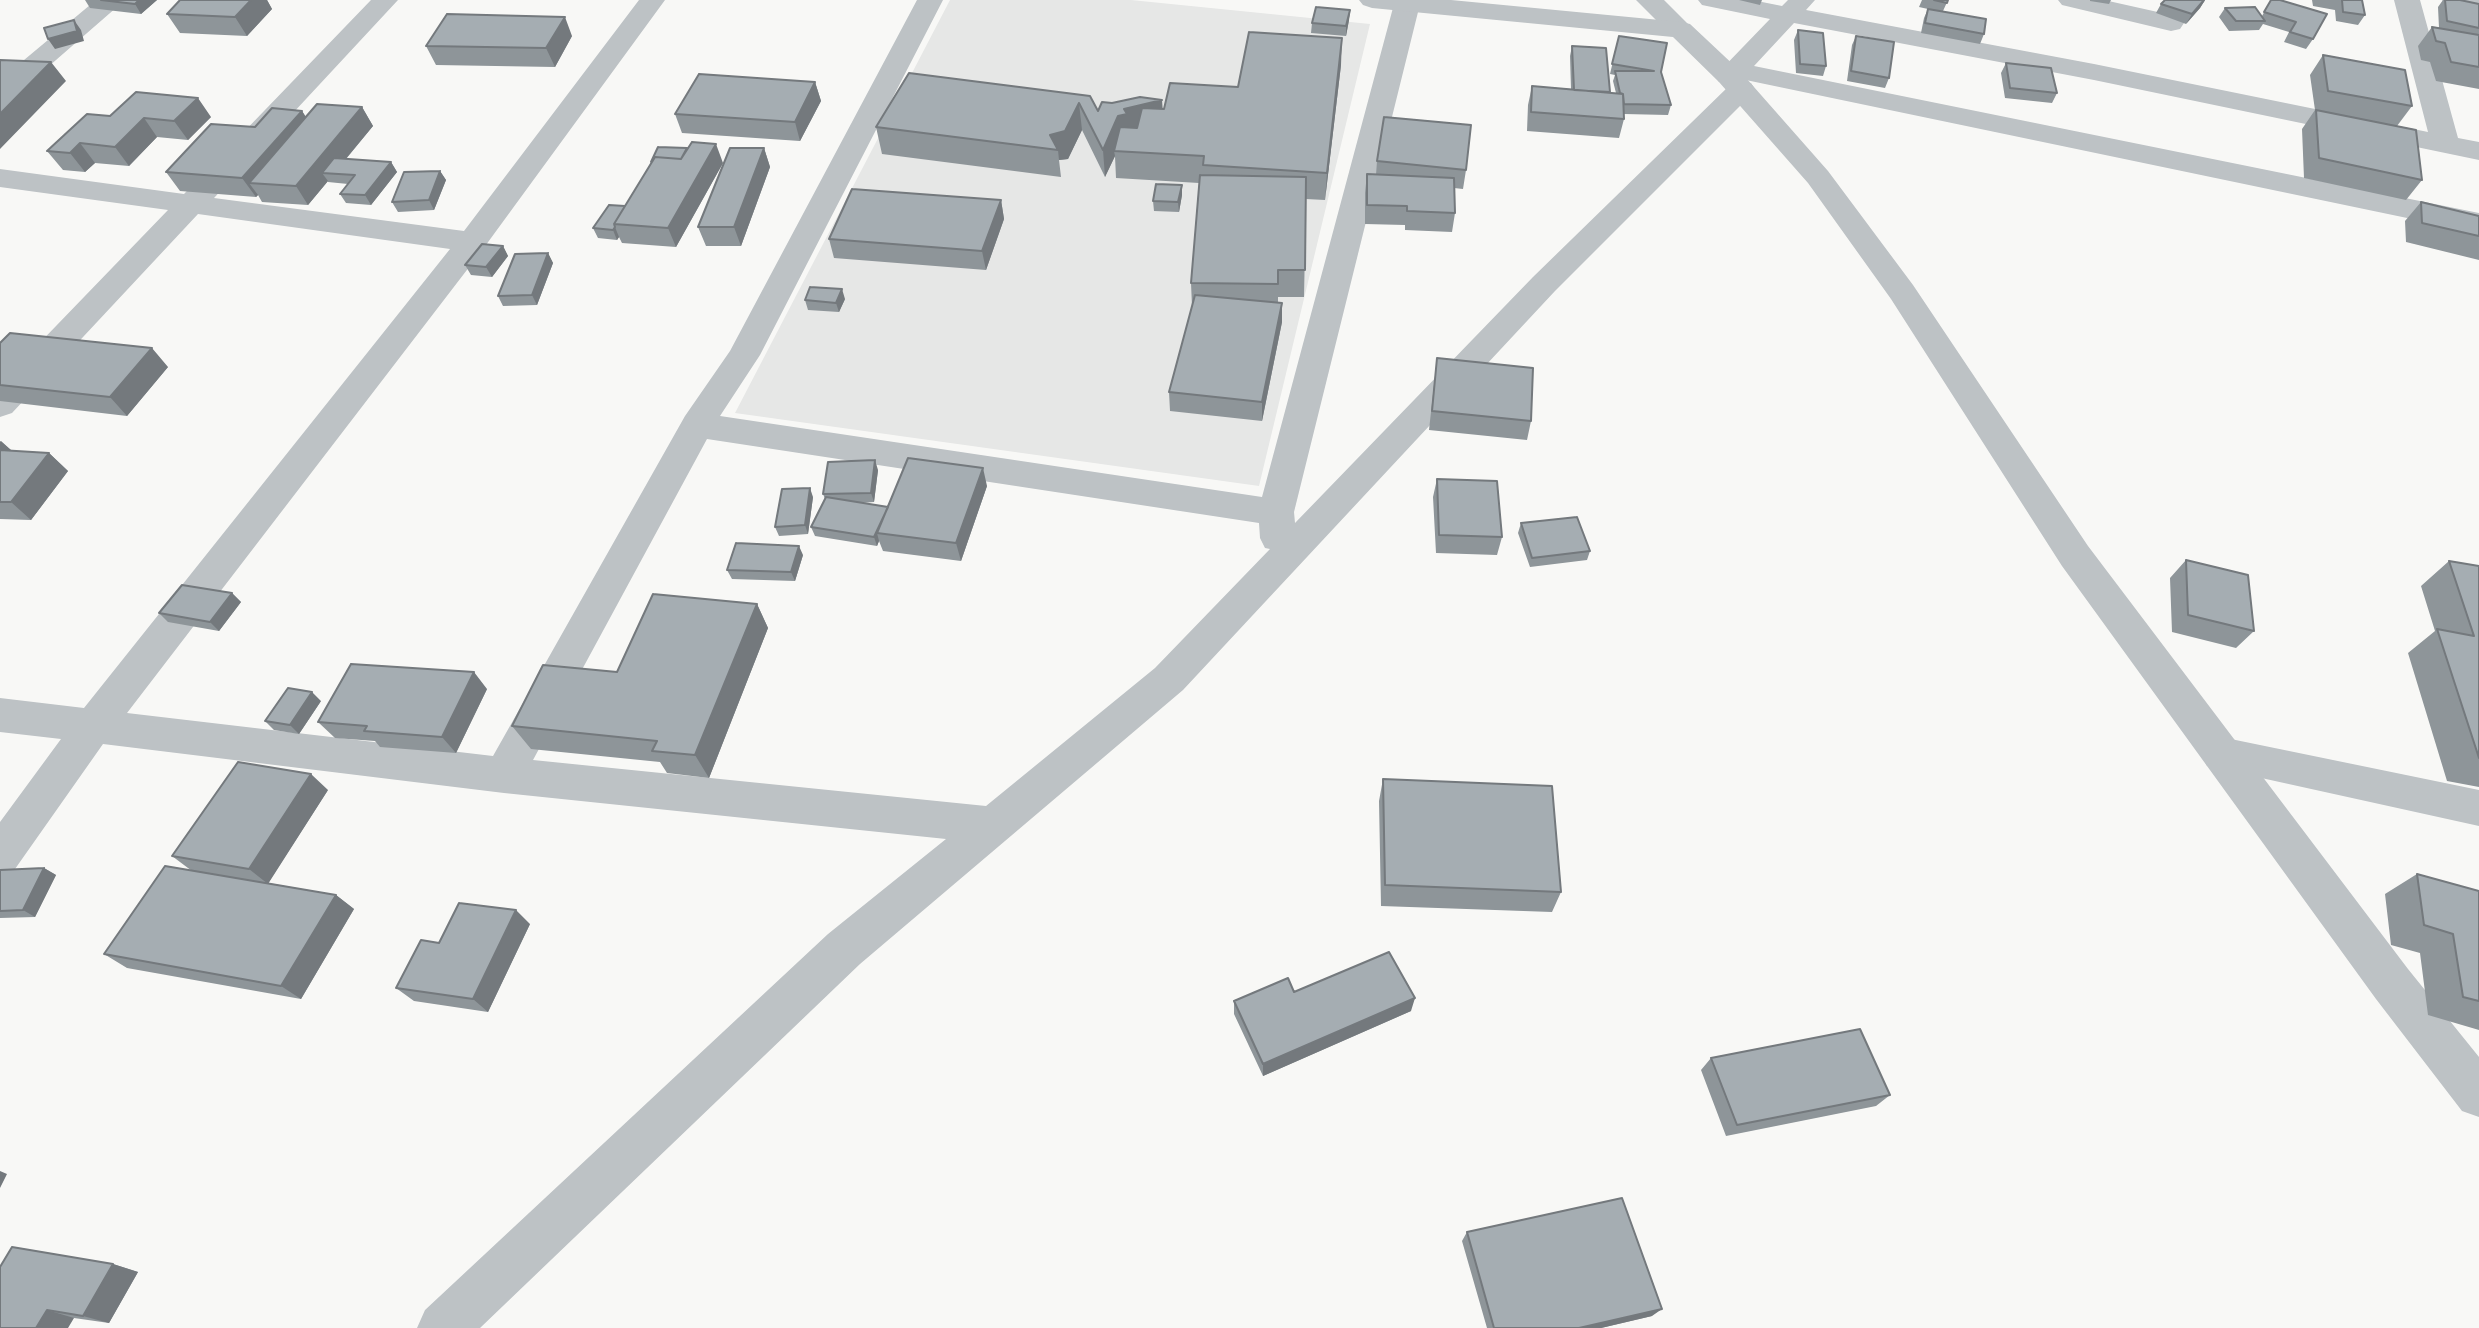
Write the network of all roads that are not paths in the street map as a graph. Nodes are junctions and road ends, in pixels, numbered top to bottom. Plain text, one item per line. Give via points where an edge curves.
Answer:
1 (112, 0) edge
2 (385, 0) edge
3 (652, 0) edge
4 (930, 0) edge
5 (1372, 0) edge
6 (1649, 0) edge
7 (1711, 0) edge
8 (2071, 0) edge
9 (2407, 0) edge
10 (2455, 0) edge
11 (1407, 4) junction
12 (2479, 4) edge
13 (1794, 7) edge
14 (2171, 23) edge
15 (1681, 30) junction
16 (1735, 78) junction
17 (0, 94) edge
18 (2445, 144) junction
19 (2479, 151) edge
20 (0, 178) edge
21 (191, 205) junction
22 (2479, 223) edge
23 (472, 242) junction
24 (0, 405) edge
25 (697, 425) junction
26 (1276, 512) junction
27 (1280, 564) junction
28 (0, 715) edge
29 (92, 727) junction
30 (2221, 754) junction
31 (504, 775) junction
32 (2479, 808) edge
33 (993, 825) junction
34 (0, 856) edge
35 (2479, 1094) edge
36 (443, 1328) edge

1 - 17 street
2 - 21 street
3 - 23 street
4 - 25 street via 744,355
5 - 11 street
6 - 15 street
7 - 13 street
8 - 14 street
9 - 18 street
10 - 12 street
11 - 15 street
11 - 26 street
13 - 16 street
13 - 18 street
15 - 16 street
16 - 22 street
16 - 27 street
16 - 30 street via 1818,177 1894,281 2075,556
18 - 19 street
20 - 21 street
21 - 23 street
21 - 24 street
23 - 29 street
25 - 26 street
25 - 31 street
26 - 27 street
27 - 33 street via 1169,679
28 - 29 street
29 - 31 street
29 - 34 street
30 - 32 street
30 - 35 street
31 - 33 street
33 - 36 street via 844,949

